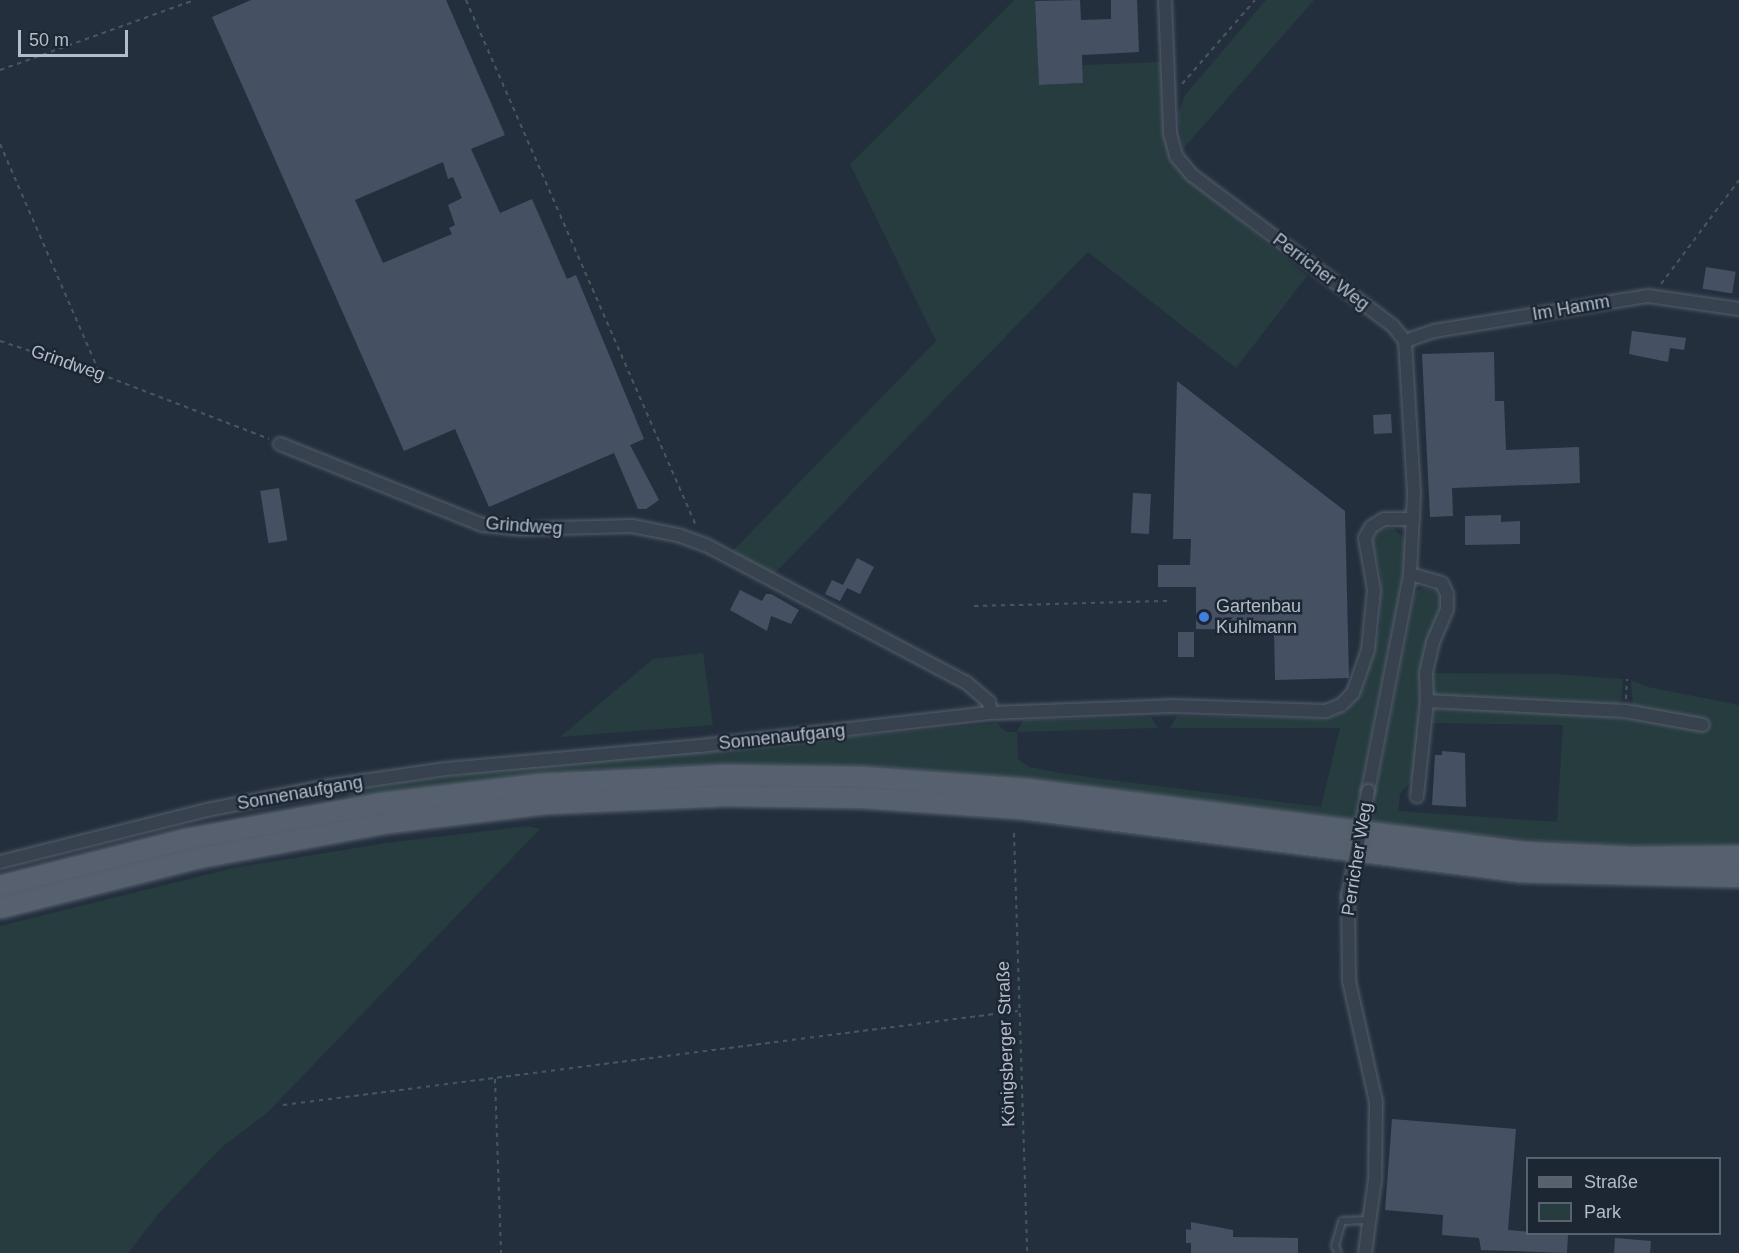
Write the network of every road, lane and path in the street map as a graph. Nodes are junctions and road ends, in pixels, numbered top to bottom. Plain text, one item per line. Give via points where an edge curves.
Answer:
1 (194, 0) edge
2 (466, 0) edge
3 (1165, 0) edge
4 (1255, 0) edge
5 (0, 70) edge
6 (1169, 99) junction
7 (0, 144) edge
8 (1739, 180) edge
9 (1648, 296) junction
10 (1739, 309) edge
11 (0, 341) edge
12 (1405, 341) junction
13 (100, 374) junction
14 (280, 444) joint
15 (1413, 519) junction
16 (706, 545) junction
17 (1410, 574) junction
18 (1171, 601) dead end
19 (974, 606) dead end
20 (1627, 679) dead end
21 (1427, 701) junction
22 (1625, 711) junction
23 (991, 714) junction
24 (1703, 725) dead end
25 (1417, 796) dead end
26 (1014, 833) dead end
27 (1739, 856) edge
28 (0, 862) edge
29 (1739, 877) edge
30 (0, 886) edge
31 (0, 908) edge
32 (1018, 1011) junction
33 (495, 1078) junction
34 (284, 1105) dead end
35 (1369, 1220) junction
36 (501, 1253) edge
37 (1027, 1253) edge
38 (1338, 1253) edge
39 (1365, 1253) edge

1 - 5 path
2 - 16 path
3 - 6 street, Perricher Weg
4 - 6 path
6 - 12 street, Perricher Weg via 1170,133 1176,156 1192,175 1393,326
7 - 13 path
8 - 9 path
9 - 10 street, Im Hamm
9 - 12 street, Im Hamm via 1434,332
11 - 13 path, Grindweg
12 - 15 street, Perricher Weg
13 - 14 path, Grindweg
14 - 16 street, Grindweg via 483,525 520,529 632,526
15 - 17 street, Perricher Weg
15 - 23 street, Sonnenaufgang via 1384,519 1371,527 1365,538 1371,565 1373,619 1360,678 1341,705 1326,711 1170,706
16 - 23 street, Grindweg via 967,683 989,702
17 - 21 street via 1442,583 1447,594 1447,609 1432,642 1426,673
17 - 35 street, Perricher Weg, bridge via 1348,896 1349,981 1376,1102 1375,1179
18 - 19 path
20 - 22 path
21 - 22 street
21 - 25 street
22 - 24 street
23 - 28 street, Sonnenaufgang via 387,777 207,810
26 - 32 path, Königsberger Straße
27 - 30 main road via 1522,852 1026,789 863,777 726,775 541,784 383,802 186,839
29 - 31 main road via 1521,873 1022,809 863,798 726,796 545,804 388,823 198,858
32 - 33 path
32 - 37 path, Königsberger Straße
33 - 34 path
33 - 36 path
35 - 38 lane via 1342,1221 1335,1246
35 - 39 street, Perricher Weg

